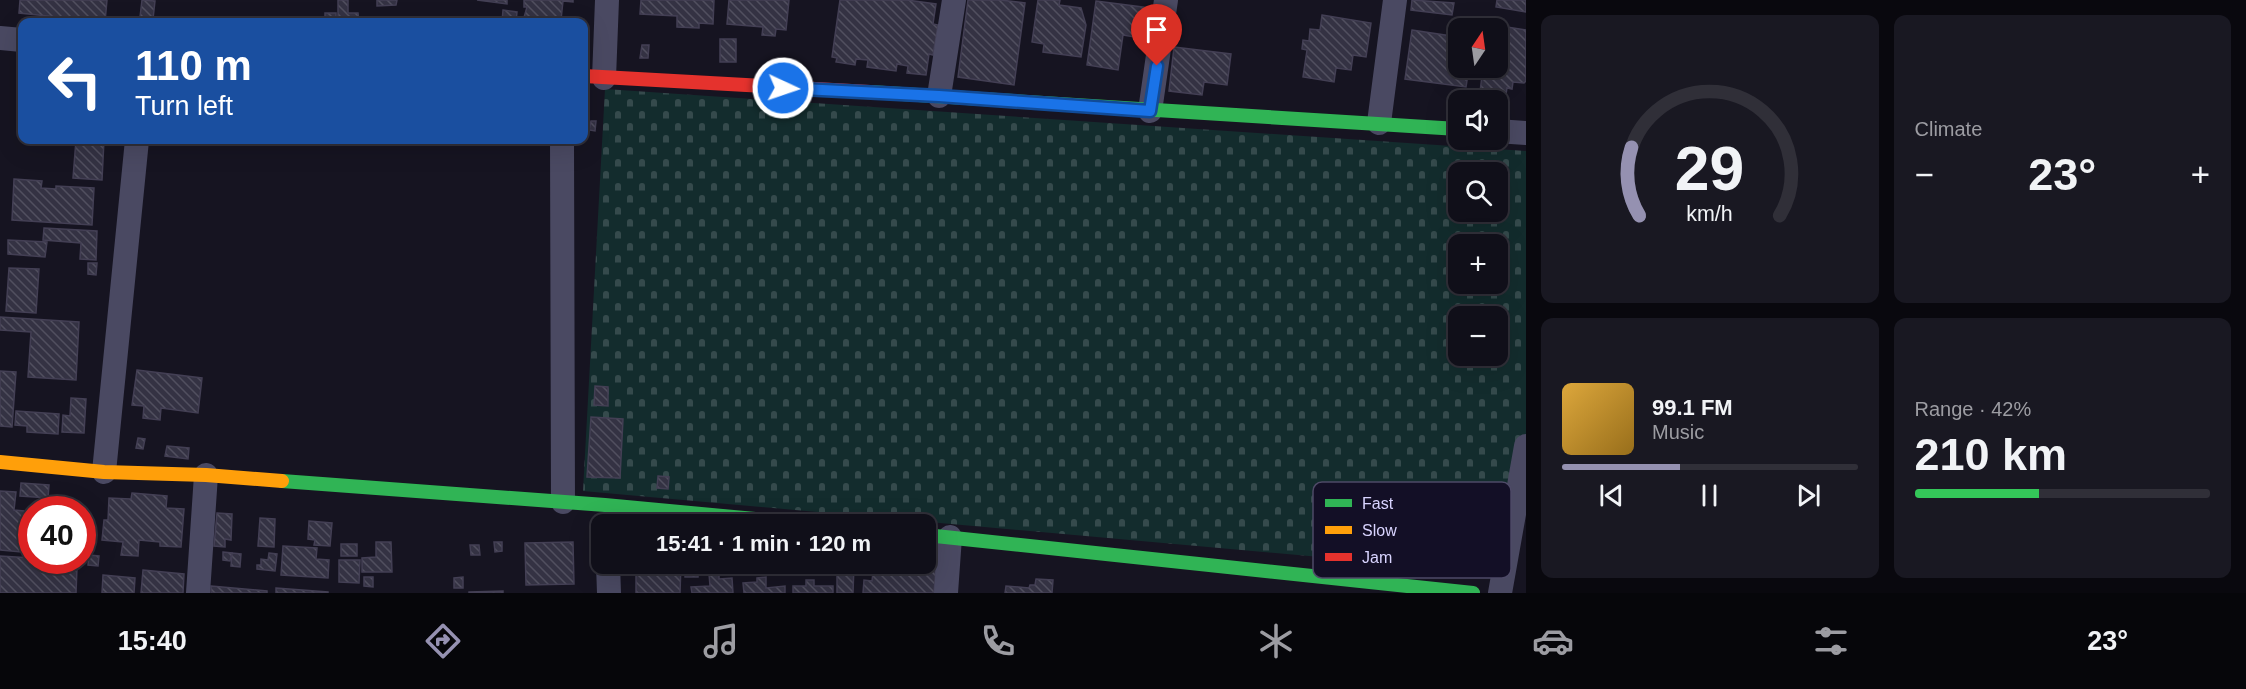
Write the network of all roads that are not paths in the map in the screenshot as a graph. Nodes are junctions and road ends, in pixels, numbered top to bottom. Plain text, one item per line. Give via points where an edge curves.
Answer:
1 (607, 0) edge
2 (954, 0) edge
3 (1166, 0) edge
4 (1395, 0) edge
5 (0, 38) edge
6 (18, 40) edge
7 (594, 77) edge
8 (939, 96) junction
9 (1150, 111) junction
10 (1379, 123) junction
11 (1448, 128) edge
12 (1508, 132) edge
13 (1526, 133) edge
14 (137, 144) edge
15 (562, 144) edge
16 (1526, 446) edge
17 (0, 462) edge
18 (104, 472) junction
19 (206, 475) junction
20 (563, 502) junction
21 (603, 514) edge
22 (1511, 531) edge
23 (936, 536) edge
24 (950, 537) junction
25 (608, 574) edge
26 (1313, 576) edge
27 (1333, 578) edge
28 (1503, 578) edge
29 (198, 593) edge
30 (609, 593) edge
31 (946, 593) edge
32 (1473, 593) edge
33 (1500, 593) edge

1 - 7 street
2 - 8 street
3 - 9 street
4 - 10 street
5 - 6 street
7 - 8 street
8 - 9 street
9 - 10 street
10 - 11 street
12 - 13 street
14 - 18 street
15 - 20 street
16 - 22 street
17 - 18 street
18 - 19 street
19 - 20 street
19 - 29 street
20 - 21 street
23 - 24 street
24 - 26 street
24 - 31 street
25 - 30 street
27 - 32 street
28 - 33 street

